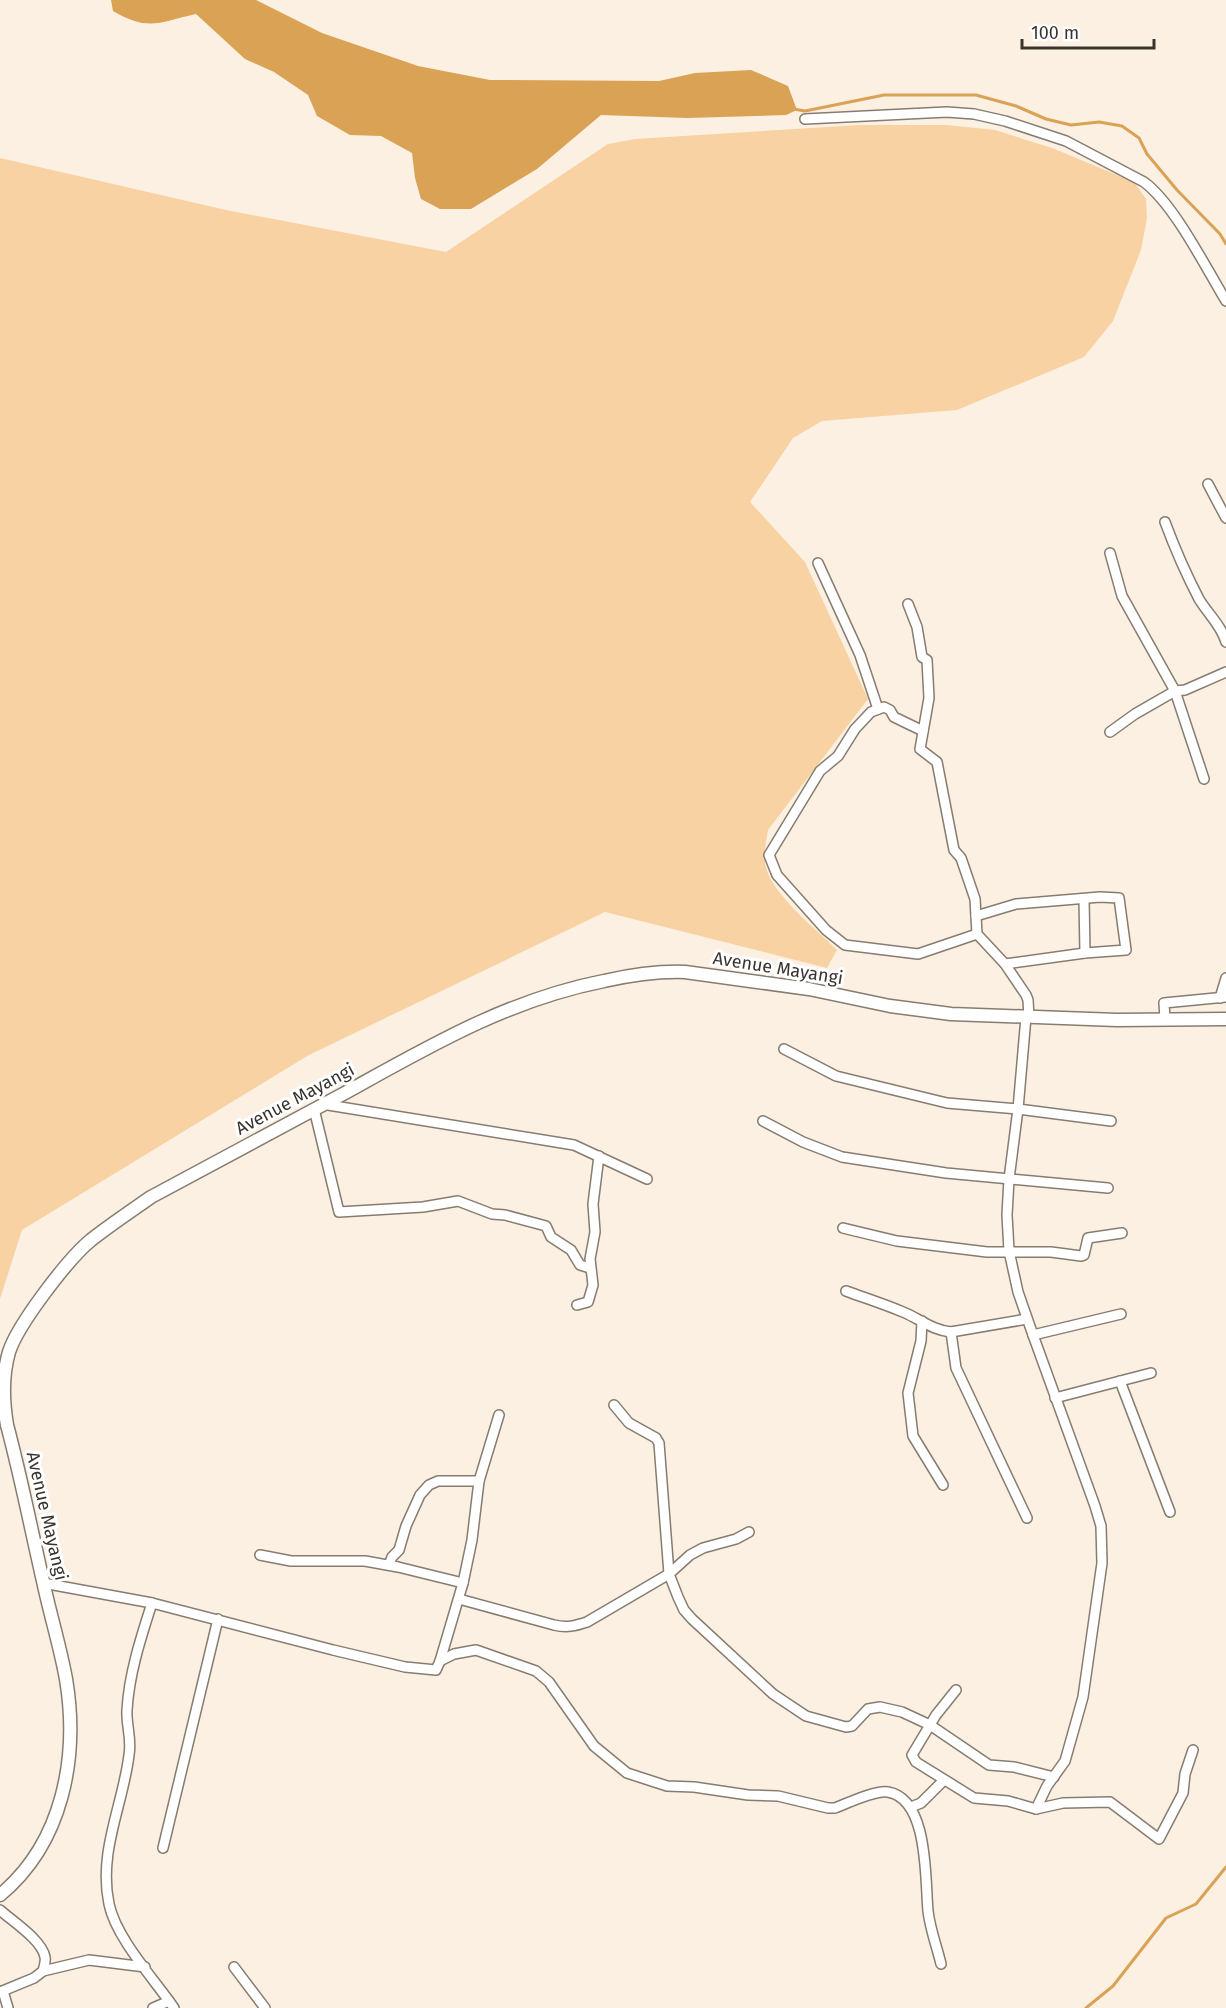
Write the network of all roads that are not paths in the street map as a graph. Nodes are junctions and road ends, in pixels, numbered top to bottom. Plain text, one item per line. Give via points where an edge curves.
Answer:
1 (805, 119) dead end
2 (1226, 301) edge
3 (1208, 484) dead end
4 (1226, 518) edge
5 (1165, 522) dead end
6 (1110, 553) dead end
7 (818, 563) dead end
8 (909, 604) dead end
9 (1226, 642) edge
10 (1226, 672) edge
11 (1175, 691) junction
12 (878, 709) junction
13 (922, 731) junction
14 (1110, 732) dead end
15 (1204, 779) dead end
16 (1084, 899) junction
17 (976, 916) junction
18 (977, 934) junction
19 (1085, 953) junction
20 (1005, 964) junction
21 (1226, 978) edge
22 (1223, 997) edge
23 (1028, 1017) junction
24 (1165, 1019) junction
25 (1226, 1019) edge
26 (784, 1049) dead end
27 (318, 1107) junction
28 (1018, 1108) junction
29 (763, 1120) dead end
30 (1111, 1121) dead end
31 (599, 1156) junction
32 (647, 1179) dead end
33 (1009, 1179) junction
34 (1108, 1188) dead end
35 (843, 1228) dead end
36 (1122, 1233) dead end
37 (1010, 1251) junction
38 (590, 1268) junction
39 (846, 1291) dead end
40 (577, 1305) dead end
41 (1121, 1314) dead end
42 (1027, 1319) junction
43 (921, 1321) junction
44 (951, 1332) junction
45 (1033, 1335) junction
46 (1150, 1373) dead end
47 (1120, 1381) junction
48 (1055, 1398) junction
49 (614, 1405) dead end
50 (499, 1415) dead end
51 (479, 1481) junction
52 (943, 1485) dead end
53 (1170, 1512) dead end
54 (1027, 1518) dead end
55 (749, 1532) dead end
56 (260, 1555) dead end
57 (389, 1565) junction
58 (669, 1574) junction
59 (43, 1583) junction
60 (463, 1583) junction
61 (459, 1599) junction
62 (153, 1603) junction
63 (218, 1619) junction
64 (441, 1660) junction
65 (956, 1690) dead end
66 (930, 1725) junction
67 (1193, 1750) dead end
68 (1054, 1777) junction
69 (944, 1780) junction
70 (910, 1807) junction
71 (1036, 1809) junction
72 (163, 1848) dead end
73 (0, 1895) edge
74 (0, 1910) edge
75 (941, 1964) dead end
76 (145, 1967) junction
77 (234, 1967) dead end
78 (43, 1971) junction
79 (1, 1991) edge
80 (172, 2004) edge
81 (8, 2008) edge
82 (153, 2008) edge
83 (265, 2008) edge

1 - 2 street via 974,114 1066,141 1153,188
3 - 4 street
5 - 9 street via 1188,578
6 - 11 street via 1122,596
7 - 12 street via 860,656
8 - 13 street via 922,657 927,660 929,698
10 - 11 street
11 - 14 street
11 - 15 street
12 - 13 street via 890,710 894,717
12 - 18 street via 855,729 838,756 820,771 769,855 777,875 826,930 845,945 918,954
13 - 17 street via 920,749 937,762 954,850 964,866 976,903
16 - 17 street via 1016,904
16 - 19 street
16 - 19 street via 1119,898 1126,950
17 - 18 street
18 - 20 street
19 - 20 street
20 - 23 street via 1028,1000
21 - 22 street
22 - 24 street via 1164,1003
23 - 24 street, Avenue Mayangi
23 - 27 street, Avenue Mayangi via 912,1010 809,989 685,972 652,972 526,1001 449,1035
23 - 28 street
24 - 25 street, Avenue Mayangi
26 - 28 street via 828,1073 905,1094 947,1103
27 - 31 street via 574,1145
27 - 38 street via 339,1212 461,1202 492,1214 546,1226 551,1237 571,1250 580,1264
27 - 59 street, Avenue Mayangi via 151,1197 90,1241 61,1272 16,1336 9,1352 3,1406
28 - 30 street
28 - 33 street
29 - 33 street via 837,1156
31 - 32 street
31 - 38 street
33 - 34 street
33 - 37 street
35 - 37 street via 897,1241 987,1252
36 - 37 street via 1088,1238 1082,1256
37 - 42 street
38 - 40 street via 593,1285 589,1301
39 - 43 street
41 - 45 street
42 - 44 street
42 - 45 street
43 - 44 street via 934,1329
43 - 52 street via 921,1341 908,1393 913,1436
44 - 54 street via 956,1368
45 - 48 street
46 - 47 street
47 - 48 street
47 - 53 street
48 - 68 street via 1101,1526 1102,1563 1083,1696 1065,1761
49 - 58 street via 629,1423 659,1443
50 - 51 street
51 - 57 street via 438,1481 429,1485 416,1503 399,1550
51 - 60 street
55 - 58 street via 703,1548
56 - 57 street via 291,1561 365,1561
57 - 60 street
58 - 61 street via 587,1622 566,1628
58 - 66 street via 688,1614 752,1676 795,1710 846,1727 852,1726 868,1709 888,1708
59 - 62 street
59 - 73 street, Avenue Mayangi via 66,1681 70,1740 67,1762 49,1835 21,1875
60 - 61 street
61 - 64 street
62 - 63 street
62 - 76 street via 130,1687 126,1712 131,1740 129,1758 107,1859 109,1904 114,1919
63 - 64 street via 405,1667 432,1671
63 - 72 street
64 - 70 street via 476,1650 536,1671 549,1682 598,1750 623,1771 667,1786 778,1796 828,1808 882,1792 895,1794
65 - 66 street
66 - 68 street via 989,1765
66 - 69 street via 913,1758
67 - 71 street via 1183,1793 1159,1839 1108,1801
68 - 71 street
69 - 70 street via 921,1803
69 - 71 street via 974,1798
70 - 75 street via 922,1845 928,1914
74 - 78 street via 42,1948 46,1958
76 - 78 street via 89,1960
76 - 80 street
77 - 83 street
78 - 79 street
79 - 81 street
80 - 82 street

